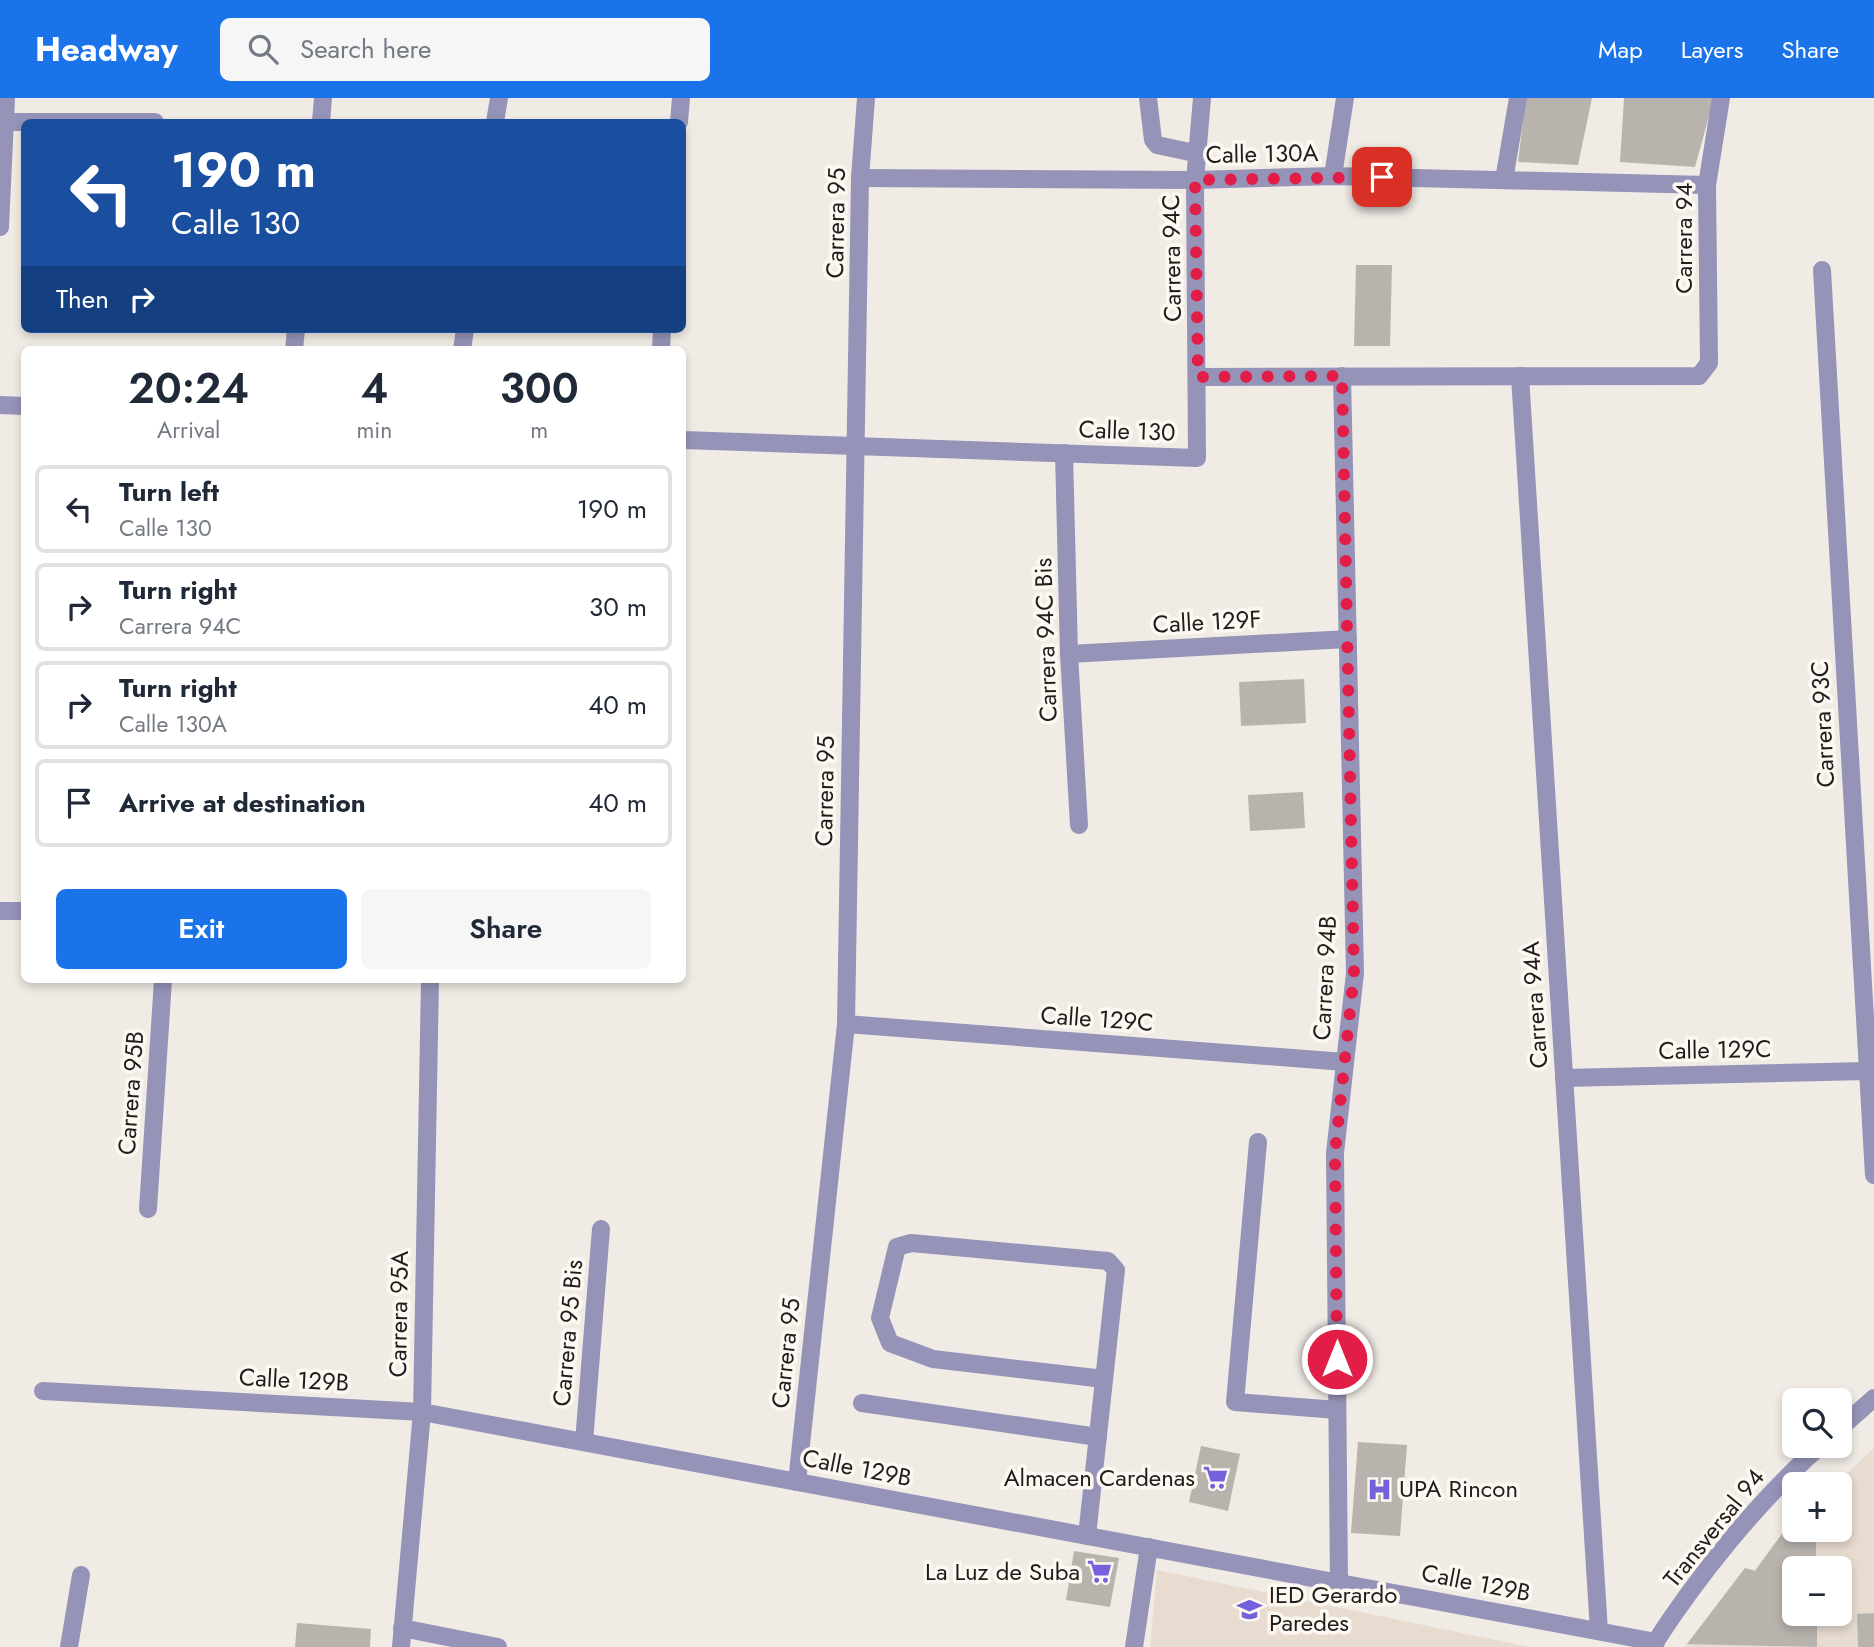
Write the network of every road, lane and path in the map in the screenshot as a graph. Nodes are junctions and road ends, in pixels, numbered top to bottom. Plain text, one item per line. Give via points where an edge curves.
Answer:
1 (6, 98) edge
2 (323, 98) edge
3 (499, 98) edge
4 (681, 98) edge
5 (866, 98) edge
6 (1148, 98) edge
7 (1202, 98) edge
8 (1345, 98) edge
9 (1518, 98) edge
10 (1721, 98) edge
11 (321, 119) edge
12 (496, 119) edge
13 (679, 119) edge
14 (3, 122) edge
15 (21, 122) edge
16 (1199, 154) junction
17 (1333, 176) junction
18 (860, 178) junction
19 (1195, 180) junction
20 (1504, 180) junction
21 (1707, 185) junction
22 (0, 228) edge
23 (1822, 270) dead end
24 (1342, 376) junction
25 (1520, 376) junction
26 (1198, 377) junction
27 (0, 405) edge
28 (21, 406) edge
29 (686, 440) edge
30 (856, 446) junction
31 (1064, 453) junction
32 (1348, 639) junction
33 (1069, 654) junction
34 (1079, 825) dead end
35 (0, 911) edge
36 (21, 911) edge
37 (163, 983) edge
38 (430, 983) edge
39 (846, 1024) junction
40 (1345, 1062) junction
41 (1868, 1071) junction
42 (1564, 1078) junction
43 (1258, 1142) dead end
44 (1874, 1175) edge
45 (148, 1209) dead end
46 (601, 1229) dead end
47 (1104, 1379) junction
48 (43, 1391) dead end
49 (1874, 1398) edge
50 (862, 1403) dead end
51 (1337, 1410) junction
52 (422, 1412) junction
53 (1852, 1417) edge
54 (1098, 1437) junction
55 (584, 1442) junction
56 (1806, 1458) edge
57 (797, 1482) junction
58 (1087, 1536) junction
59 (1149, 1547) junction
60 (81, 1575) dead end
61 (1339, 1583) junction
62 (402, 1628) junction
63 (1599, 1631) junction
64 (1654, 1644) edge
65 (69, 1647) edge
66 (401, 1647) edge
67 (498, 1647) edge
68 (1133, 1647) edge

1 - 14 street
2 - 11 street
3 - 12 street
4 - 13 street
5 - 18 street, Carrera 95
6 - 16 street via 1157,145
7 - 16 street, Carrera 94C
8 - 17 street
9 - 20 street
10 - 21 street, Carrera 94
14 - 15 street
14 - 22 street
16 - 19 street, Carrera 94C
17 - 19 street, Calle 130A
17 - 20 street, Calle 130A
18 - 19 street, Calle 130A
18 - 30 street, Carrera 95
19 - 26 street, Carrera 94C
20 - 21 street, Calle 130A
21 - 25 street, Carrera 94 via 1709,363 1699,376
23 - 41 street, Carrera 93C
24 - 25 street
24 - 26 street
24 - 32 street, Carrera 94B
25 - 42 street, Carrera 94A
26 - 31 street, Calle 130 via 1197,458
27 - 28 street
29 - 30 street, Calle 130
30 - 31 street, Calle 130
30 - 39 street, Carrera 95
31 - 33 street, Carrera 94C Bis
32 - 33 street, Calle 129F
32 - 40 street, Carrera 94B via 1354,973
33 - 34 street, Carrera 94C Bis
35 - 36 street
37 - 45 street, Carrera 95B
38 - 52 street, Carrera 95A
39 - 40 street, Calle 129C
39 - 57 street, Carrera 95
40 - 51 street, Carrera 94B via 1335,1153
41 - 42 street, Calle 129C
41 - 44 street, Carrera 93C
42 - 63 street, Carrera 94A
43 - 51 street via 1235,1402
46 - 55 street, Carrera 95 Bis
47 - 47 street via 933,1359 890,1343 880,1318 897,1247 911,1243 1108,1261 1116,1270
47 - 54 street
48 - 52 street, Calle 129B
49 - 53 street
50 - 54 street
51 - 61 street, Carrera 94B
52 - 55 street, Calle 129B
52 - 62 street, Carrera 95A
54 - 58 street
55 - 57 street, Calle 129B
56 - 64 street, Transversal 94 via 1731,1540
57 - 58 street, Calle 129B
58 - 59 street, Calle 129B
59 - 61 street, Calle 129B
59 - 68 street
60 - 65 street
61 - 63 street, Calle 129B
62 - 66 street, Carrera 95A
62 - 67 street
63 - 64 street, Calle 129B

